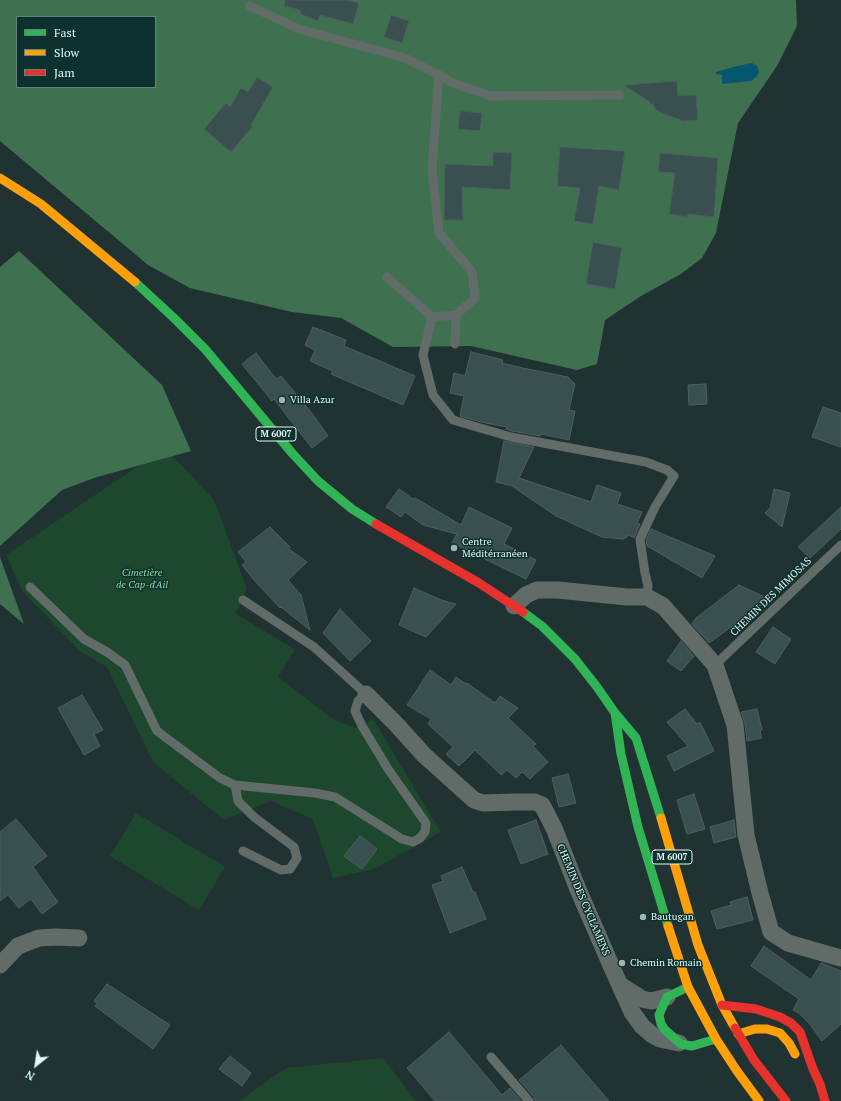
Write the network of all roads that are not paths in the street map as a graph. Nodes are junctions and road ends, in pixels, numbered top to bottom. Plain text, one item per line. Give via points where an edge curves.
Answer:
1 (250, 6) dead end
2 (439, 75) junction
3 (620, 95) dead end
4 (0, 178) edge
5 (387, 278) dead end
6 (456, 315) junction
7 (432, 317) junction
8 (455, 344) dead end
9 (841, 545) edge
10 (30, 587) dead end
11 (647, 597) junction
12 (243, 600) dead end
13 (514, 606) junction
14 (715, 665) junction
15 (366, 694) junction
16 (615, 713) junction
17 (235, 785) junction
18 (244, 851) dead end
19 (79, 938) dead end
20 (841, 958) edge
21 (0, 966) edge
22 (620, 985) junction
23 (688, 987) junction
24 (667, 996) junction
25 (722, 1004) junction
26 (727, 1036) junction
27 (681, 1044) junction
28 (491, 1058) dead end
29 (798, 1061) dead end
30 (813, 1095) dead end
31 (529, 1101) edge
32 (758, 1101) edge
33 (786, 1101) edge
34 (821, 1101) edge
35 (825, 1101) edge

1 - 2 lane via 299,29 405,58
2 - 3 lane via 453,84 491,96
2 - 6 lane via 432,169 439,233 472,272 475,298
4 - 13 main road, M 6007 via 41,204 174,318 205,349 292,453 352,509
5 - 7 lane
6 - 7 lane
6 - 8 lane
7 - 11 lane via 424,355 433,395 453,420 511,437 646,462 667,470 674,476 640,539 648,586
9 - 14 lane, CHEMIN DES MIMOSAS
10 - 17 lane via 84,639 124,665 157,731 220,778
11 - 13 street via 537,590 526,595
11 - 14 street via 663,606
12 - 15 lane via 314,647
13 - 16 main road, M 6007 via 542,626 575,659
14 - 20 street via 735,725 746,835 771,932 788,943
15 - 17 lane via 358,702 355,711 388,770 426,823 425,832 420,838 413,842 402,839 335,797
15 - 22 street, CHEMIN DES CYCLAMENS via 424,755 474,800 483,803 535,802 542,806 554,828
16 - 23 main road, M 6007 via 621,754 638,827
16 - 25 main road, M 6007 via 636,738 698,945
17 - 18 lane via 238,801 254,817 294,847 297,858 290,869 281,870
19 - 21 street via 39,938 18,946
22 - 24 street via 642,999 651,1000
22 - 27 street, CHEMIN DES CYCLAMENS via 632,1012 642,1026 660,1039
23 - 24 main road
23 - 25 main road
23 - 26 main road, M 6007
24 - 27 main road via 659,1015 661,1024
25 - 26 main road, M 6007
25 - 26 main road via 719,1022
25 - 35 main road via 780,1016 791,1023 800,1032
26 - 27 main road, CHEMIN DES CYCLAMENS via 692,1046
26 - 29 main road, CHEMIN DES CYCLAMENS via 755,1029 780,1033 789,1043
26 - 32 main road, M 6007
26 - 33 main road, M 6007 via 754,1060
28 - 31 lane
30 - 34 main road

